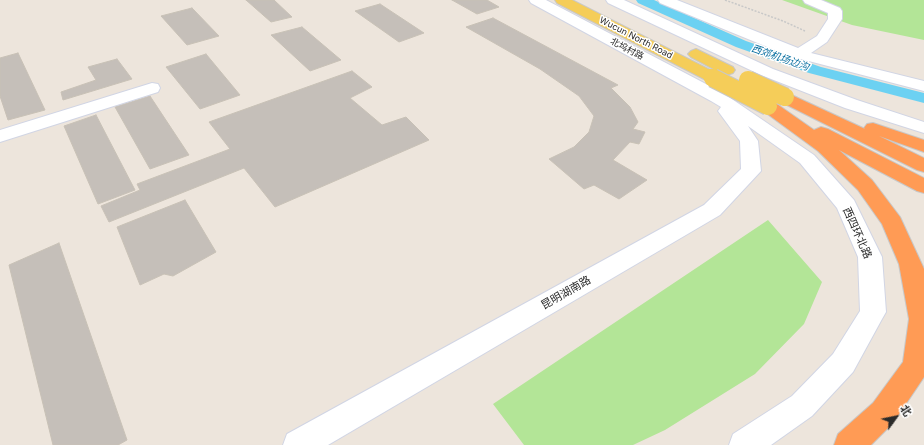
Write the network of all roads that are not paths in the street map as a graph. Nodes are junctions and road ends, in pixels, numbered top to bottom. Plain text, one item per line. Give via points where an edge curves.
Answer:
1 (536, 0) edge
2 (562, 0) edge
3 (586, 0) edge
4 (613, 0) edge
5 (665, 0) edge
6 (810, 0) edge
7 (792, 58) junction
8 (767, 72) junction
9 (924, 86) edge
10 (714, 87) junction
11 (152, 88) dead end
12 (777, 102) junction
13 (924, 128) edge
14 (0, 136) edge
15 (924, 146) edge
16 (924, 166) edge
17 (924, 186) edge
18 (298, 445) edge
19 (744, 445) edge
20 (849, 445) edge

1 - 10 street, 北坞村路
2 - 10 main road, Wucun North Road
3 - 12 main road, Wucun North Road, bridge via 727,70
4 - 8 street
5 - 7 street
6 - 7 street via 835,11 835,19 822,39
7 - 8 street
7 - 9 street
8 - 10 street
8 - 13 street
10 - 12 main road, Wucun North Road, bridge
10 - 18 street, 昆明湖南路 via 749,141 751,171 712,210
10 - 19 street, 西四环北路 via 806,159 846,205 870,257 873,312 843,363 802,406
11 - 14 street
12 - 15 highway
12 - 16 highway
12 - 17 highway
12 - 20 highway via 865,184 892,222 911,264 922,319 916,366 883,413

